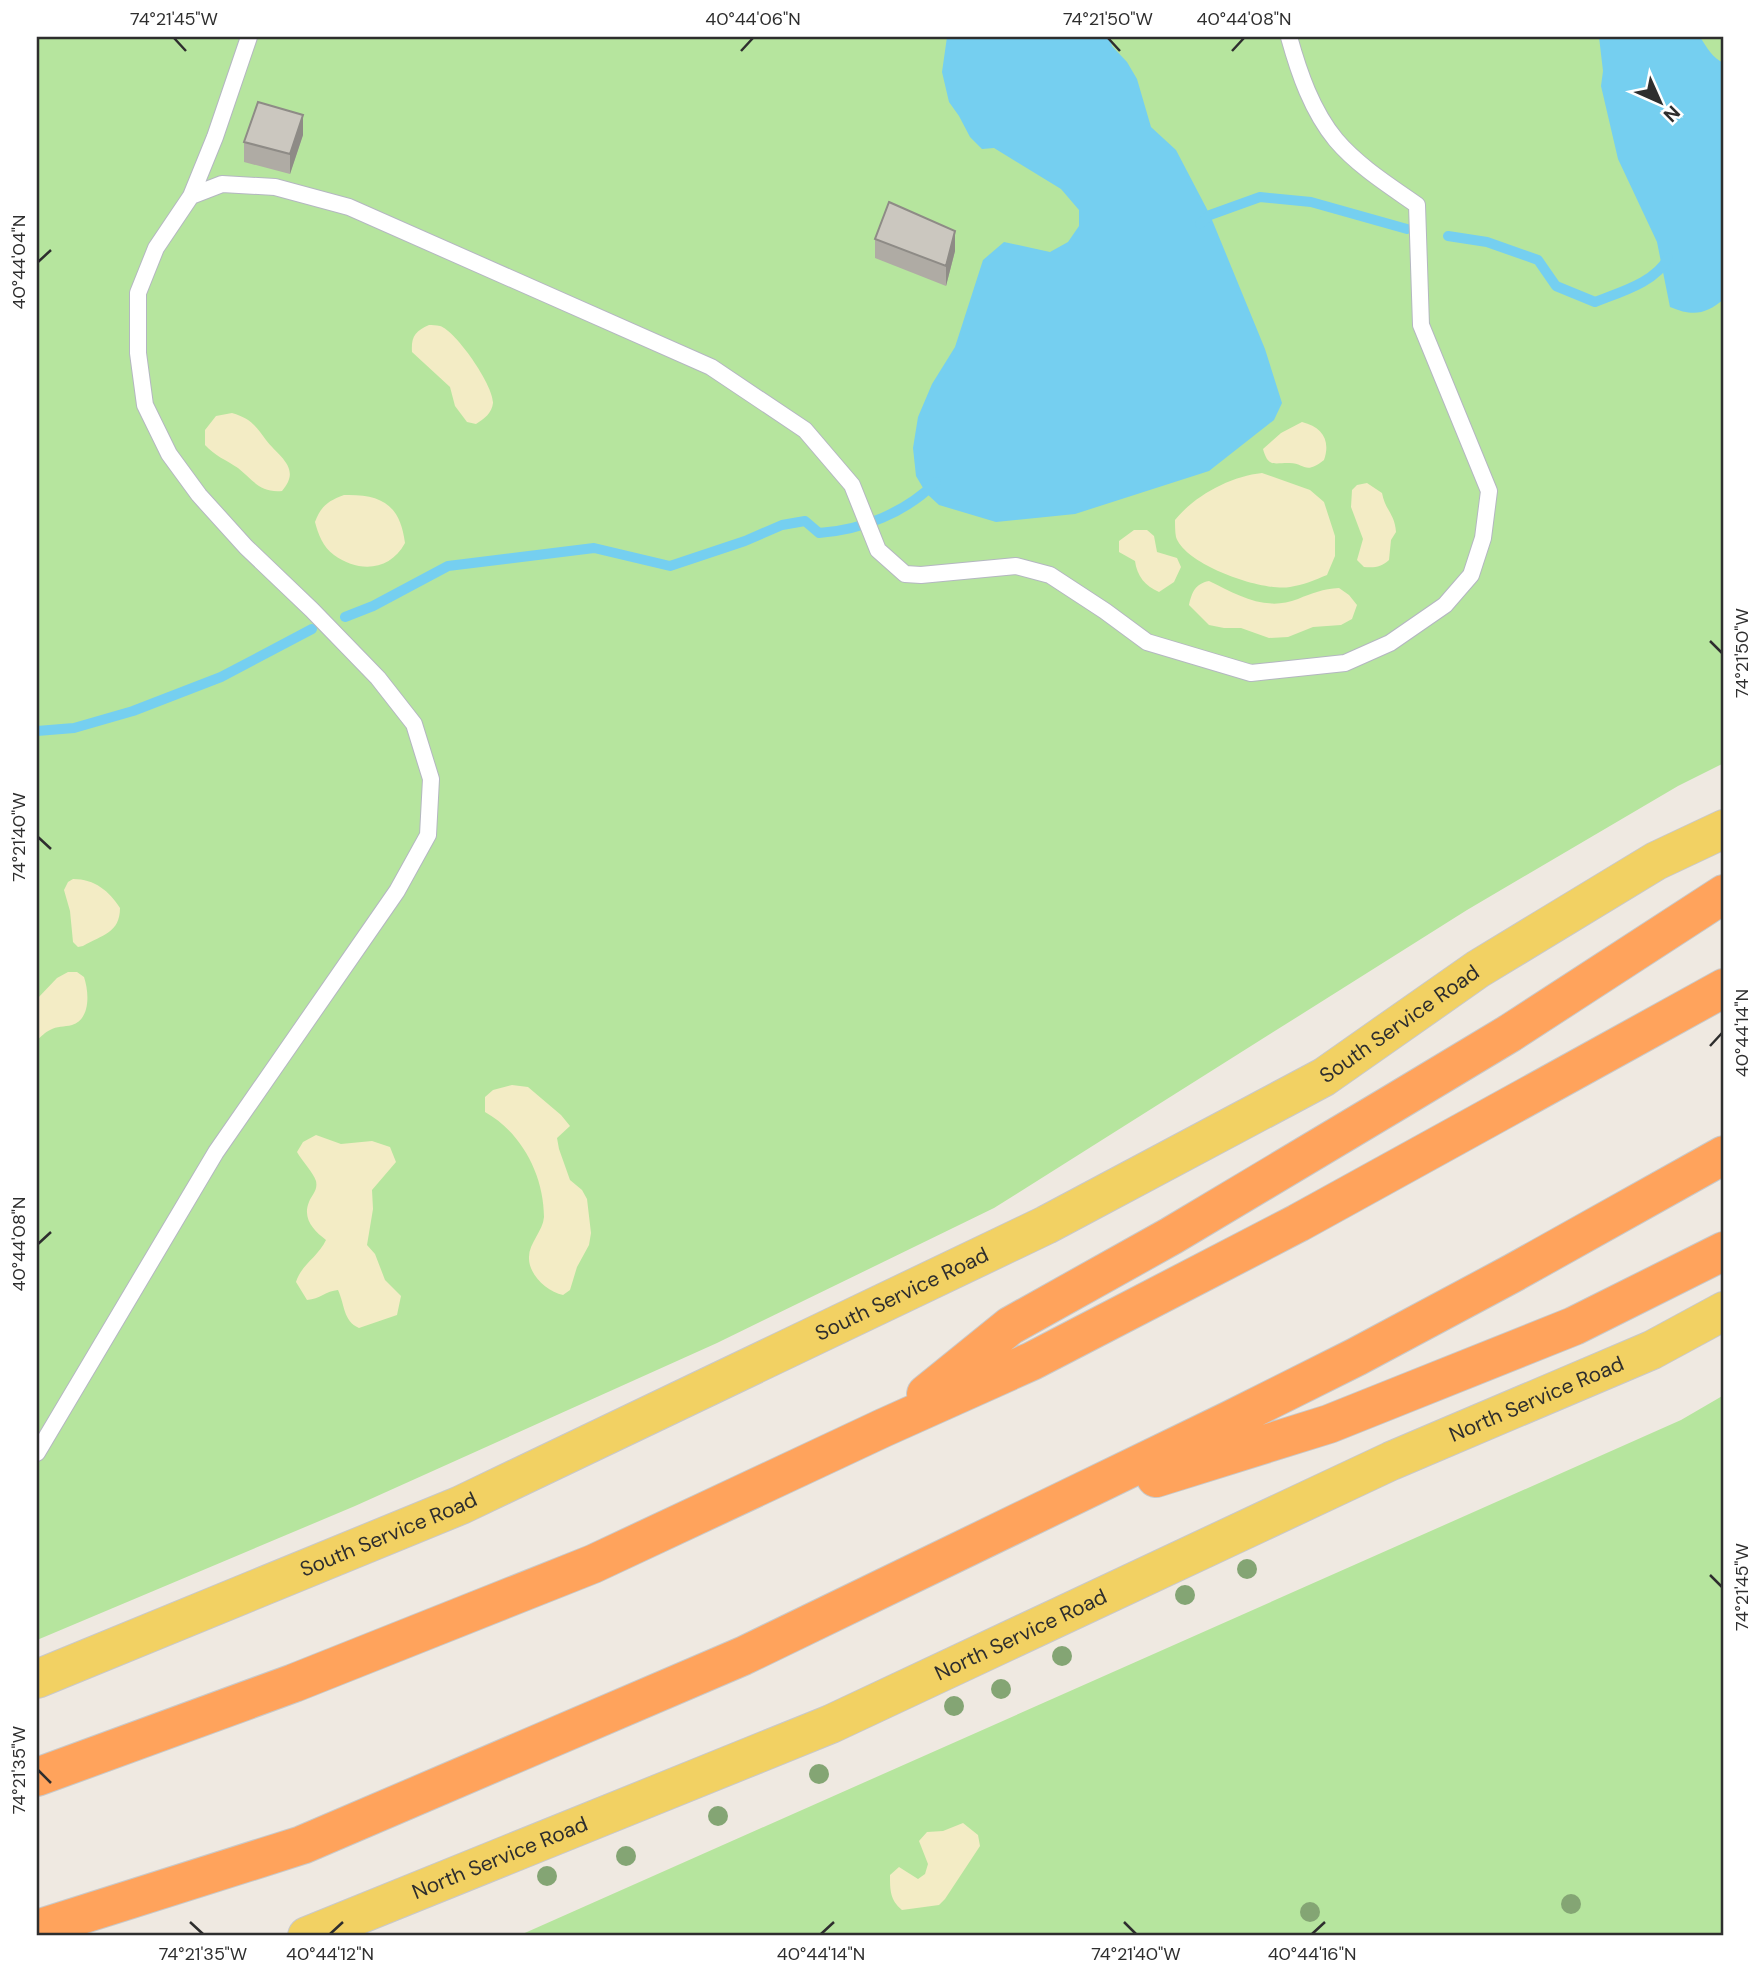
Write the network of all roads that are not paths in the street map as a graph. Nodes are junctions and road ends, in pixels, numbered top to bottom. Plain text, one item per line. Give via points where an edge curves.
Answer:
1 (249, 37) edge
2 (1289, 37) edge
3 (191, 196) junction
4 (1724, 829) edge
5 (1724, 894) edge
6 (1724, 988) edge
7 (1724, 1155) edge
8 (1724, 1251) edge
9 (1724, 1311) edge
10 (883, 1428) junction
11 (37, 1454) edge
12 (1034, 1516) junction
13 (37, 1679) edge
14 (37, 1777) edge
15 (37, 1929) edge
16 (307, 1936) edge

1 - 3 lane
2 - 3 lane via 1315,109 1337,141 1417,205 1421,325 1489,491 1483,538 1471,575 1445,606 1390,643 1345,663 1251,673 1147,642 1050,575 1016,566 905,574 878,550 852,485 805,430 711,367 349,207 275,187 222,184
3 - 11 lane via 156,248 138,293 138,353 145,405 169,454 199,495 378,678 414,724 431,779 428,835 397,891 216,1152
4 - 13 main road, South Service Road via 1656,861 1478,969 1324,1077 1046,1225 461,1504
5 - 10 highway via 1510,1033 1171,1236 1010,1326
6 - 10 highway via 1298,1223 1032,1361
7 - 12 highway via 1356,1357
8 - 12 highway via 1574,1326 1329,1424
9 - 16 main road, North Service Road via 1652,1350 1391,1461 831,1724
10 - 14 highway via 593,1564 294,1683
12 - 15 highway via 743,1656 302,1844

